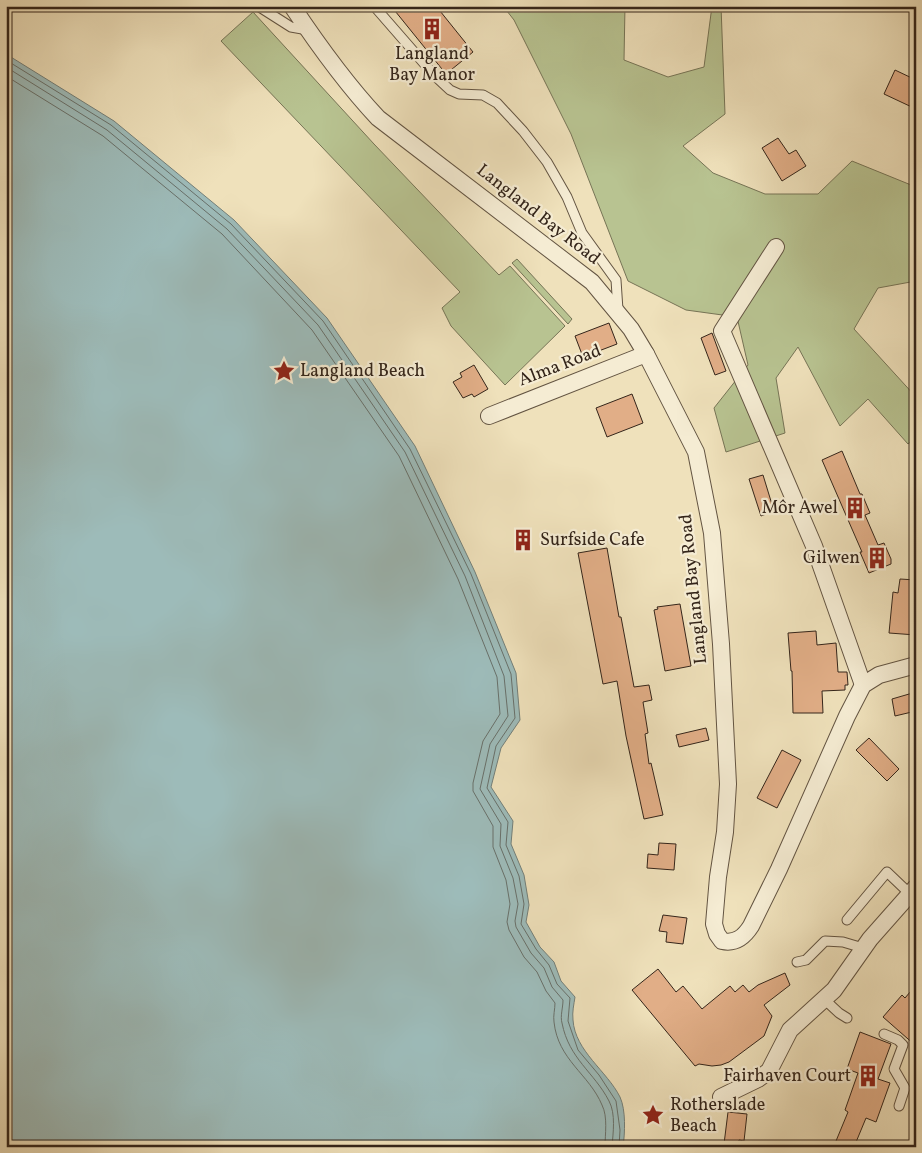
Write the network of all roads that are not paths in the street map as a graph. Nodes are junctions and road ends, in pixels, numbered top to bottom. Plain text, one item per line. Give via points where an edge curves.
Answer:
1 (258, 6) edge
2 (292, 6) edge
3 (374, 6) edge
4 (308, 30) junction
5 (776, 247) dead end
6 (618, 313) junction
7 (646, 354) junction
8 (489, 416) dead end
9 (916, 665) edge
10 (863, 685) junction
11 (913, 890) edge
12 (847, 920) dead end
13 (863, 948) junction
14 (797, 962) dead end
15 (824, 998) junction
16 (847, 1018) dead end
17 (884, 1034) dead end
18 (721, 1097) dead end
19 (899, 1106) dead end

1 - 4 lane via 291,27
2 - 4 street, Langland Bay Road
3 - 6 lane via 450,90 459,94 484,94 523,131 547,162 582,233 616,280
4 - 6 street, Langland Bay Road via 378,118 592,282
5 - 10 street via 722,331 814,546
6 - 7 street, Langland Bay Road
7 - 8 street, Alma Road
7 - 10 street, Langland Bay Road via 696,452 712,533 728,784 714,924 722,941 737,940 751,926
9 - 10 street via 879,675
11 - 12 lane via 887,872
11 - 13 street
13 - 14 lane via 825,941 806,960
13 - 15 street via 834,990
15 - 16 lane
15 - 18 street via 790,1030 769,1071
17 - 19 lane via 903,1045 894,1069 905,1088

